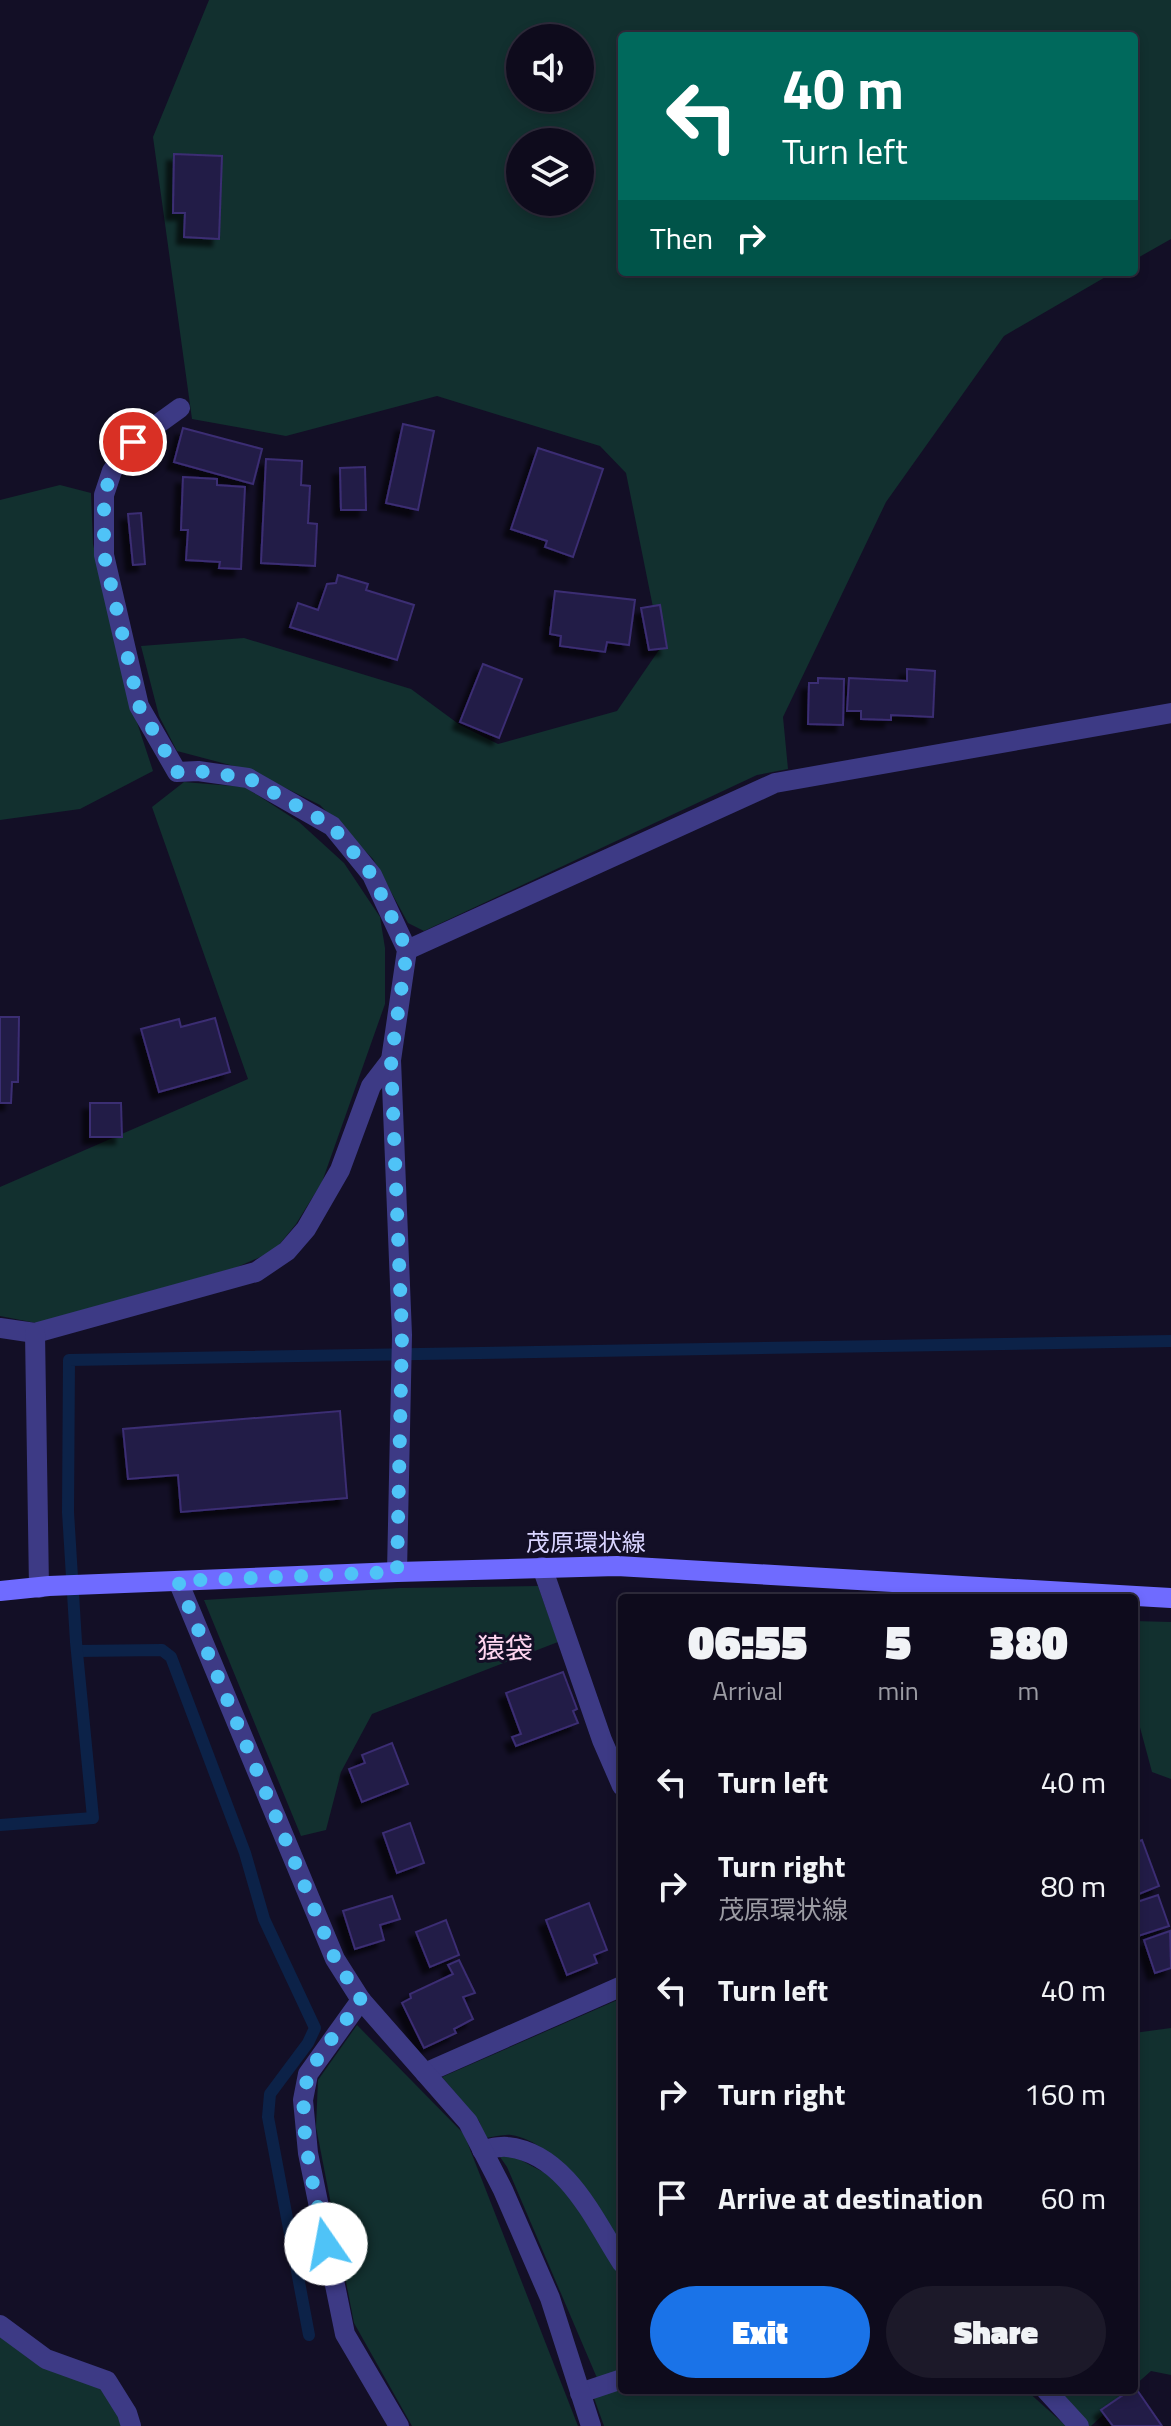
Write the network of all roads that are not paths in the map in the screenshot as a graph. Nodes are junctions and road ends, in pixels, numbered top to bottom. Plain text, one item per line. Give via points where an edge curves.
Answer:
1 (180, 408) dead end
2 (1171, 713) edge
3 (407, 950) junction
4 (391, 1060) junction
5 (0, 1328) edge
6 (35, 1333) junction
7 (542, 1567) junction
8 (397, 1572) junction
9 (178, 1581) junction
10 (44, 1587) junction
11 (0, 1591) edge
12 (1102, 1594) edge
13 (1138, 1596) edge
14 (1171, 1598) edge
15 (618, 1777) edge
16 (618, 1988) edge
17 (361, 2000) junction
18 (425, 2073) junction
19 (482, 2150) junction
20 (618, 2257) edge
21 (0, 2325) edge
22 (618, 2380) edge
23 (580, 2393) junction
24 (1050, 2394) edge
25 (131, 2426) edge
26 (399, 2426) edge
27 (591, 2426) edge
28 (1079, 2426) edge

1 - 3 street via 133,442 112,471 104,495 104,555 139,706 177,772 248,778 332,826 372,875
2 - 3 street via 775,783
3 - 4 street
4 - 6 street via 371,1086 340,1170 287,1251 256,1272
4 - 8 street via 402,1335
5 - 6 street
6 - 10 street
7 - 8 main road, 茂原環状線
7 - 12 main road, 茂原環状線 via 617,1566
7 - 15 street
8 - 9 main road, 茂原環状線
9 - 10 main road, 茂原環状線
9 - 17 street via 335,1959
10 - 11 main road, 茂原環状線
13 - 14 main road, 茂原環状線
16 - 18 street
17 - 18 street
17 - 26 street via 308,2074 303,2100 308,2153 345,2334
18 - 19 street via 468,2122
19 - 20 street via 506,2146 533,2154 564,2175
19 - 23 street via 550,2298
21 - 25 street via 46,2359 107,2381
22 - 23 street
23 - 27 street
24 - 28 street

